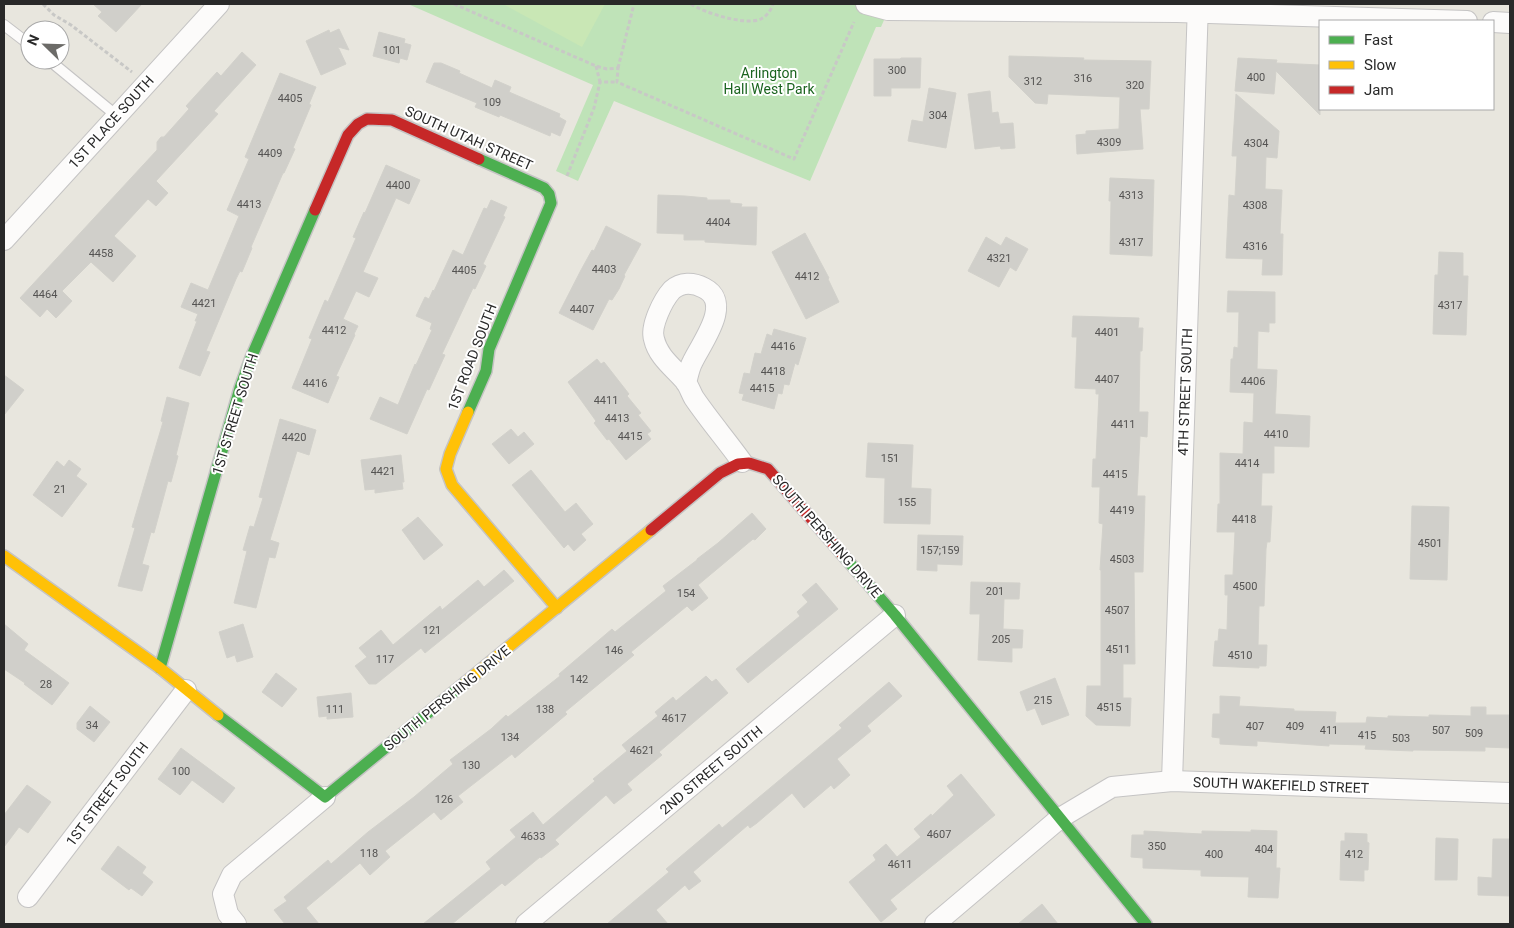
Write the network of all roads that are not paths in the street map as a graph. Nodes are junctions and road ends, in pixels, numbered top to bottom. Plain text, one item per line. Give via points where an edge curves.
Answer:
1 (219, 4) edge
2 (866, 4) edge
3 (1198, 8) edge
4 (1445, 20) edge
5 (1494, 22) edge
6 (1510, 23) edge
7 (4, 25) edge
8 (20, 37) edge
9 (61, 70) edge
10 (116, 116) junction
11 (364, 119) joint
12 (551, 203) joint
13 (6, 234) edge
14 (686, 383) dead end
15 (742, 462) junction
16 (4, 556) edge
17 (557, 608) junction
18 (895, 615) junction
19 (160, 668) junction
20 (186, 690) junction
21 (1172, 781) junction
22 (1510, 793) edge
23 (325, 797) junction
24 (1060, 818) junction
25 (28, 897) dead end
26 (232, 919) edge
27 (526, 924) edge
28 (935, 924) edge
29 (1146, 924) edge

1 - 10 street, 1ST PLACE SOUTH
2 - 3 street via 888,10
3 - 4 street
3 - 21 street, 4TH STREET SOUTH
5 - 6 street
7 - 8 lane
9 - 10 lane
10 - 13 street, 1ST PLACE SOUTH
11 - 12 street, SOUTH UTAH STREET via 392,120 544,188
11 - 19 street, 1ST STREET SOUTH via 348,135 251,358
12 - 17 street, 1ST ROAD SOUTH via 489,349 486,371 446,469 452,484
14 - 15 street
15 - 17 street, SOUTH PERSHING DRIVE via 720,473
15 - 18 street, SOUTH PERSHING DRIVE via 768,469
16 - 19 street
17 - 23 street, SOUTH PERSHING DRIVE
18 - 24 street, SOUTH PERSHING DRIVE
18 - 27 street, 2ND STREET SOUTH
19 - 20 street
20 - 23 street
20 - 25 street, 1ST STREET SOUTH
21 - 22 street, SOUTH WAKEFIELD STREET
21 - 24 street, SOUTH WAKEFIELD STREET via 1112,787
23 - 26 street, SOUTH PERSHING DRIVE via 232,875 223,894
24 - 28 street, SOUTH WAKEFIELD STREET
24 - 29 street, SOUTH PERSHING DRIVE

